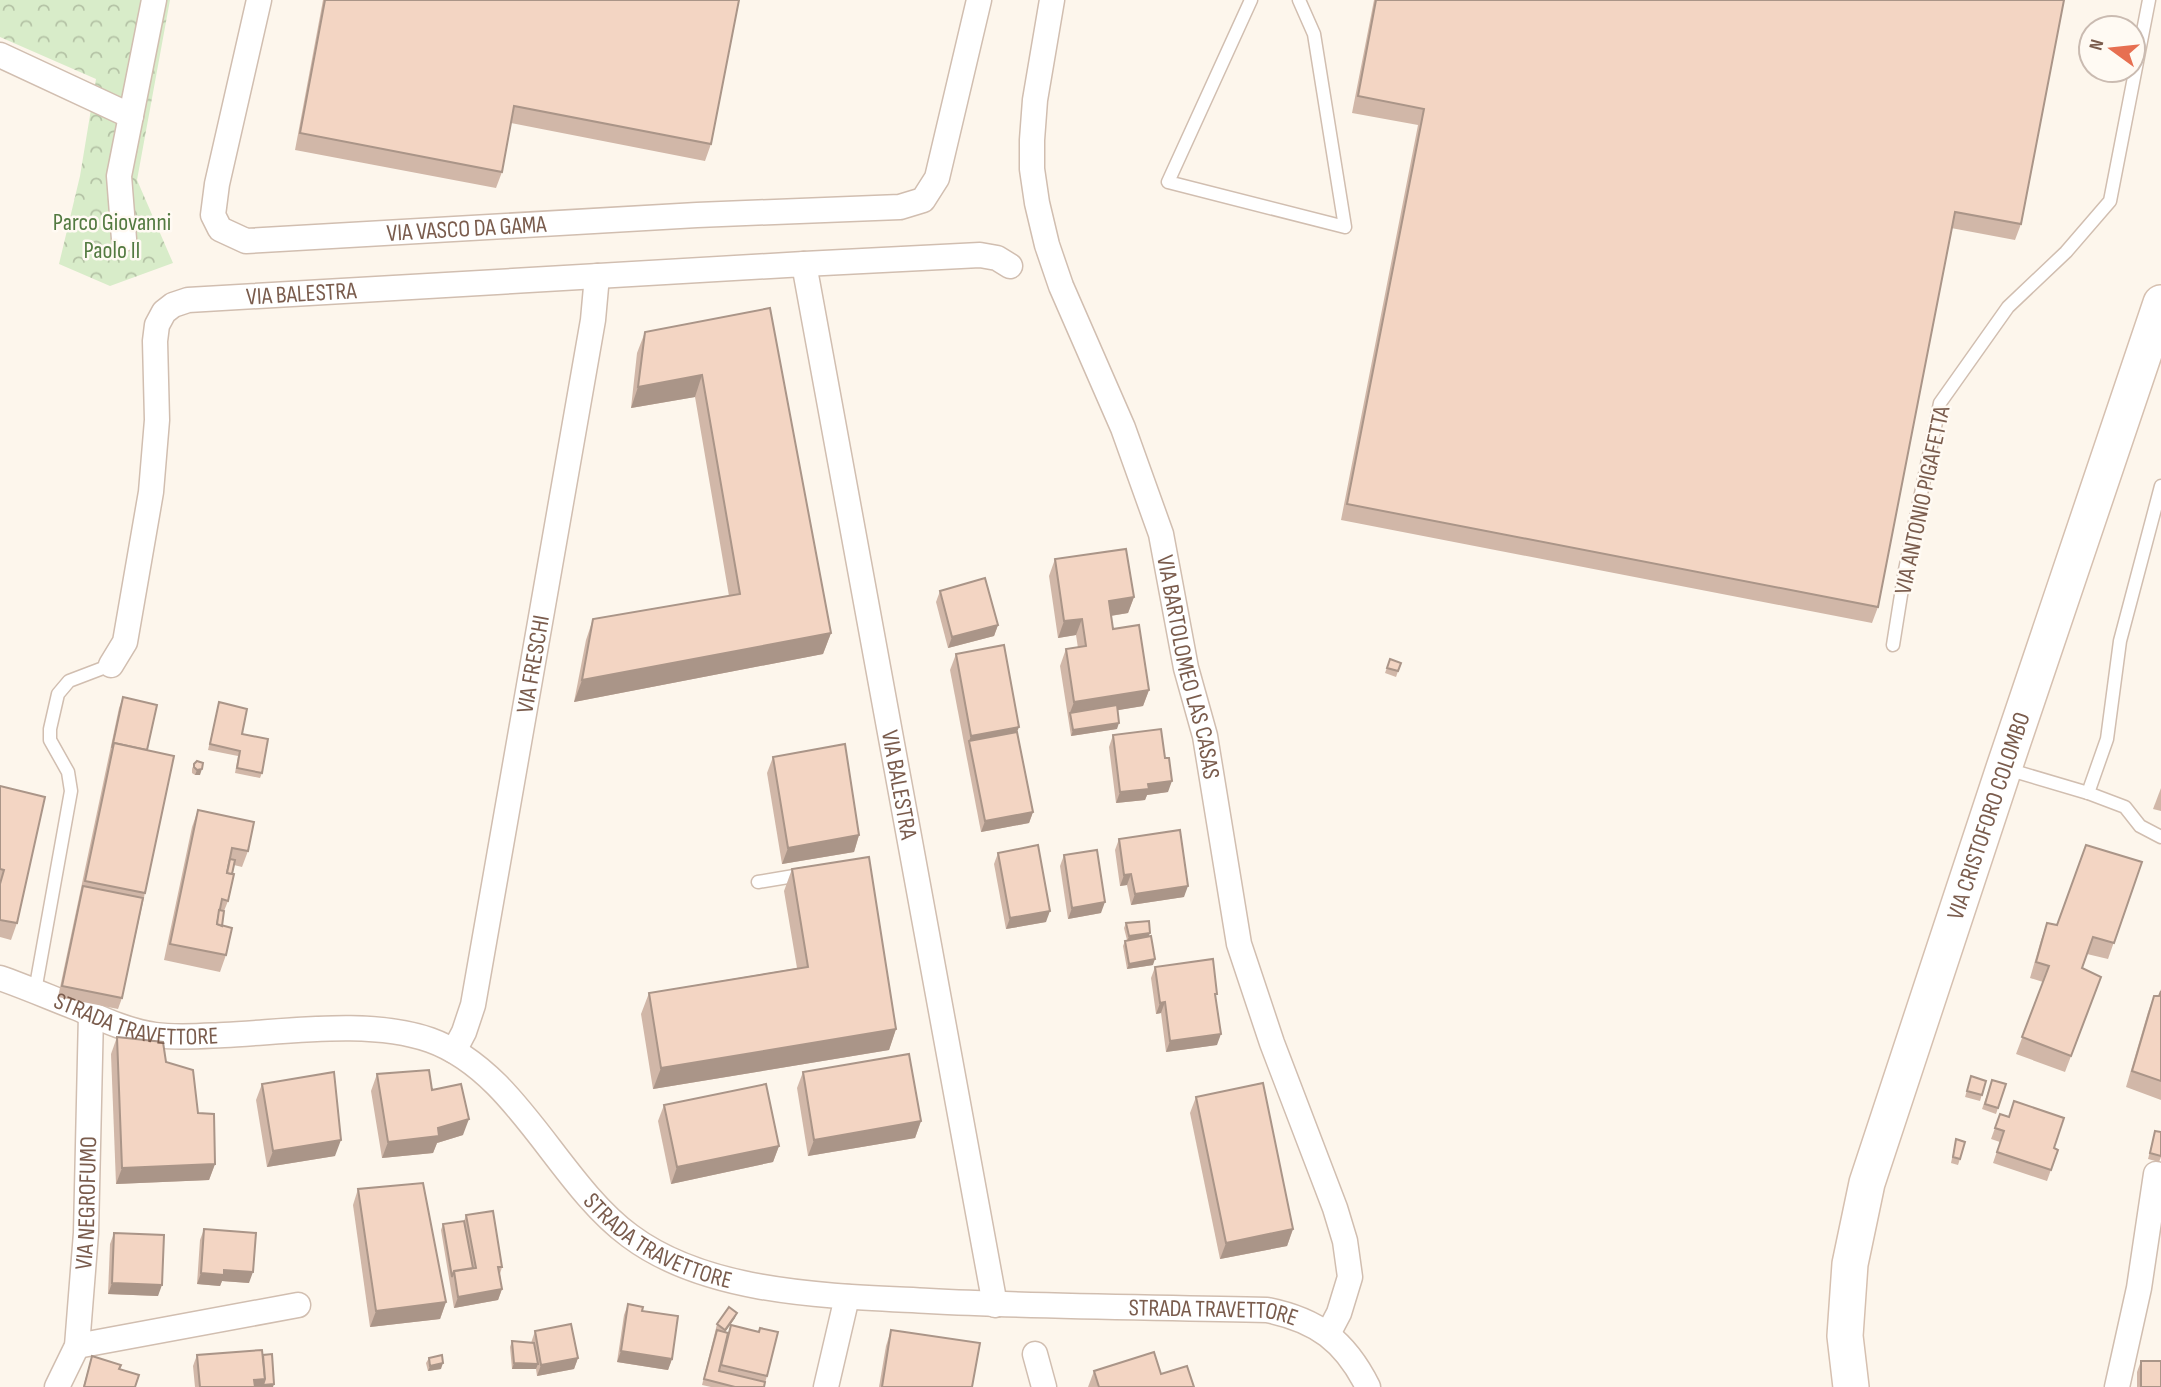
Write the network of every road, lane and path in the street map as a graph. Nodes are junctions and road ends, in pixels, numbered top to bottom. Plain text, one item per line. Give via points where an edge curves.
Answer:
1 (154, 0) edge
2 (259, 0) edge
3 (979, 0) edge
4 (1052, 0) edge
5 (1251, 0) edge
6 (1299, 0) edge
7 (2150, 0) edge
8 (0, 55) edge
9 (131, 116) junction
10 (124, 239) dead end
11 (804, 264) junction
12 (1010, 266) dead end
13 (597, 276) junction
14 (2161, 303) edge
15 (2161, 486) edge
16 (1893, 645) dead end
17 (111, 665) joint
18 (2004, 768) junction
19 (2088, 793) junction
20 (2161, 837) edge
21 (822, 871) edge
22 (758, 882) dead end
23 (0, 978) edge
24 (35, 991) junction
25 (91, 1014) junction
26 (454, 1051) junction
27 (2156, 1174) dead end
28 (847, 1297) junction
29 (298, 1305) dead end
30 (995, 1305) junction
31 (1328, 1334) junction
32 (1845, 1336) junction
33 (77, 1346) junction
34 (1035, 1354) dead end
35 (57, 1387) edge
36 (827, 1387) edge
37 (1044, 1387) edge
38 (1368, 1387) edge
39 (1824, 1387) edge
40 (1851, 1387) edge
41 (2117, 1387) edge

1 - 9 street
2 - 3 street, VIA VASCO DA GAMA via 213,215 220,229 246,241 900,207 923,200 937,178
4 - 31 street, VIA BARTOLOMEO LAS CASAS via 1035,100 1032,169 1037,203 1061,286 1123,428 1161,534 1186,668 1205,736 1239,944 1345,1241 1350,1277
5 - 6 lane via 1168,182 1345,227 1314,34
7 - 16 lane, VIA ANTONIO PIGAFETTA via 2110,201 2066,252 2008,307 1940,403
8 - 9 street
9 - 10 street via 119,176
11 - 12 street, VIA BALESTRA via 980,255
11 - 13 street, VIA BALESTRA
11 - 30 street, VIA BALESTRA
13 - 17 street, VIA BALESTRA via 188,300 163,313 155,341 158,420 151,492 125,642
13 - 26 street, VIA FRESCHI via 473,1005
14 - 18 main road, VIA CRISTOFORO COLOMBO
15 - 19 lane via 2120,641 2107,739
17 - 24 lane via 69,681 58,694 52,718 50,740 68,772 71,791
18 - 19 lane
18 - 32 main road, VIA CRISTOFORO COLOMBO via 1867,1183 1850,1264
19 - 20 lane via 2125,807 2140,826
21 - 22 lane
23 - 24 street, STRADA TRAVETTORE
24 - 25 street, STRADA TRAVETTORE
25 - 26 street, STRADA TRAVETTORE via 156,1035 379,1030 431,1040
25 - 33 street, VIA NEGROFUMO via 86,1233
26 - 28 street, STRADA TRAVETTORE via 507,1096 597,1206 653,1251 729,1280
27 - 41 street
28 - 30 street, STRADA TRAVETTORE
28 - 36 street
29 - 33 street
30 - 31 street, STRADA TRAVETTORE via 1266,1310 1289,1314
31 - 38 street, STRADA TRAVETTORE via 1355,1363
32 - 39 main road, VIA CRISTOFORO COLOMBO
32 - 40 main road, VIA CRISTOFORO COLOMBO
33 - 35 street, VIA NEGROFUMO
34 - 37 street

